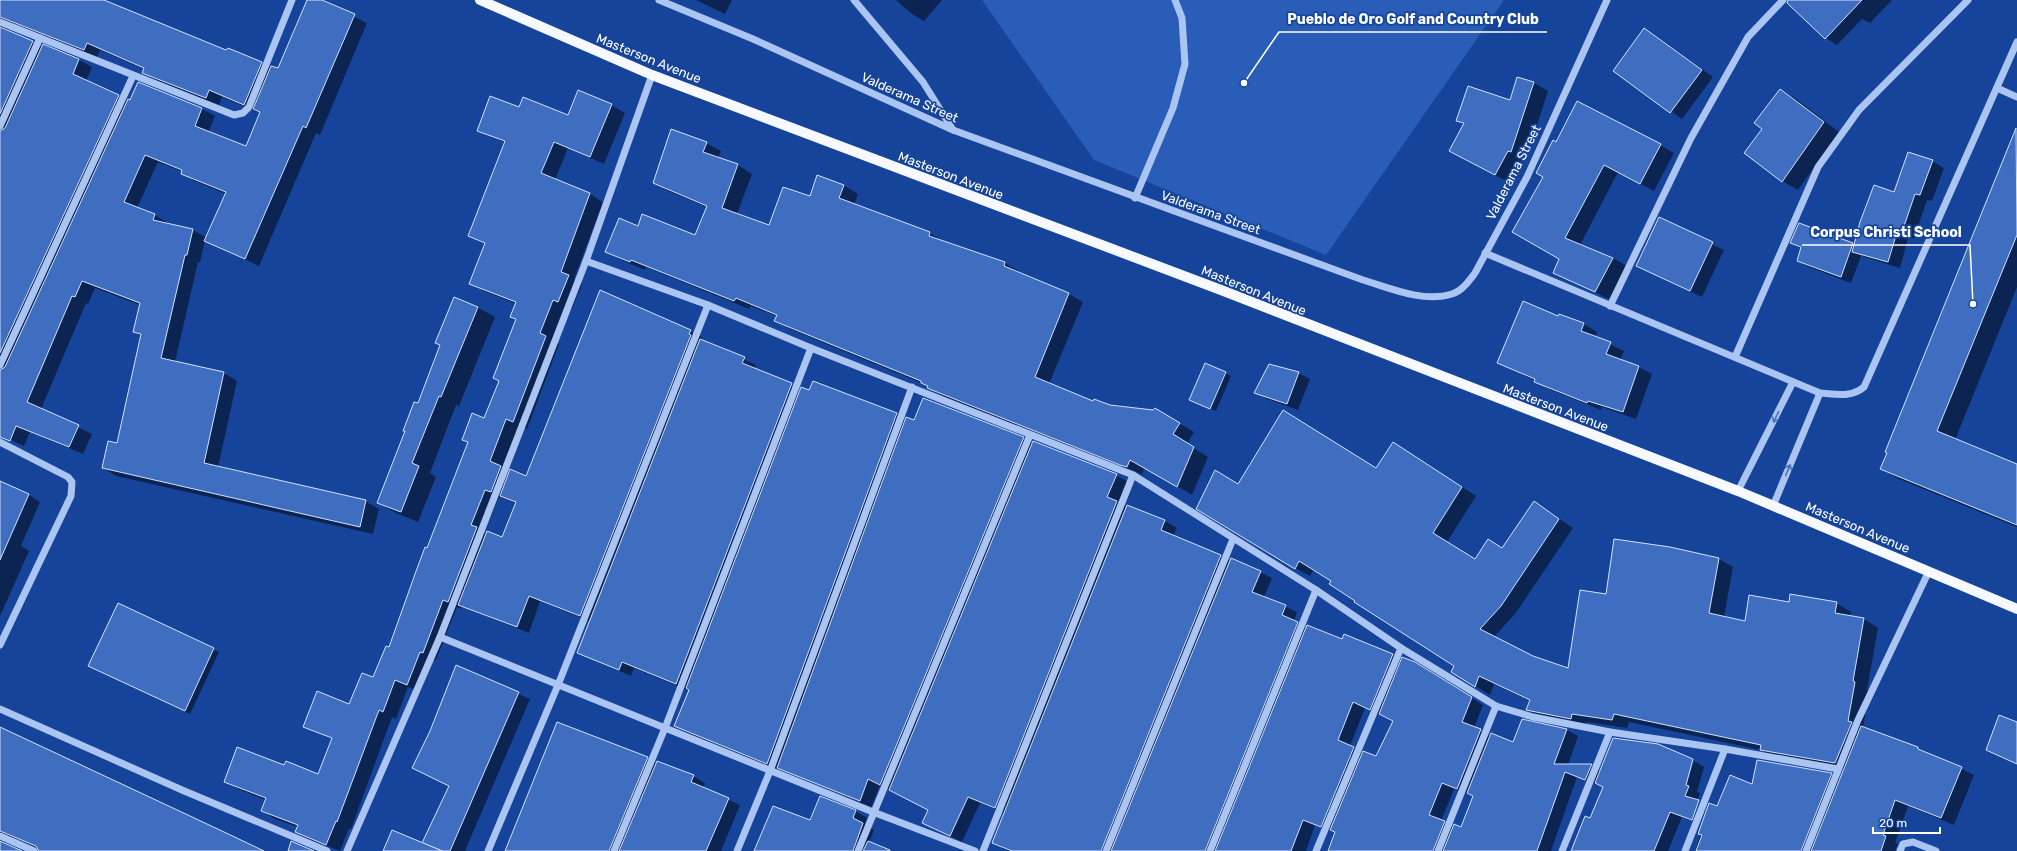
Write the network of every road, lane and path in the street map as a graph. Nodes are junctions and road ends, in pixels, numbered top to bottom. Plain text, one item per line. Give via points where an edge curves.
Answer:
1 (292, 0) edge
2 (480, 0) edge
3 (659, 0) edge
4 (854, 0) edge
5 (1175, 0) edge
6 (1607, 0) edge
7 (1783, 0) edge
8 (1968, 0) edge
9 (0, 22) edge
10 (40, 38) junction
11 (2017, 42) edge
12 (133, 76) junction
13 (652, 76) junction
14 (1996, 88) junction
15 (2017, 96) edge
16 (0, 126) edge
17 (953, 130) junction
18 (1135, 198) junction
19 (1485, 253) junction
20 (586, 260) junction
21 (708, 305) junction
22 (1610, 306) junction
23 (811, 348) junction
24 (1735, 357) junction
25 (0, 365) edge
26 (1793, 382) junction
27 (912, 387) junction
28 (1820, 393) junction
29 (1030, 435) junction
30 (0, 442) edge
31 (1133, 475) junction
32 (1738, 491) junction
33 (1773, 506) junction
34 (1233, 539) junction
35 (1929, 571) junction
36 (1316, 590) junction
37 (2017, 609) edge
38 (440, 637) junction
39 (0, 645) edge
40 (1401, 648) junction
41 (558, 685) junction
42 (1496, 706) junction
43 (0, 708) edge
44 (665, 728) junction
45 (1610, 732) junction
46 (1725, 749) junction
47 (1838, 769) junction
48 (770, 770) junction
49 (873, 812) junction
50 (0, 836) edge
51 (34, 851) edge
52 (327, 851) edge
53 (347, 851) edge
54 (488, 851) edge
55 (614, 851) edge
56 (737, 851) edge
57 (858, 851) edge
58 (975, 851) edge
59 (983, 851) edge
60 (1106, 851) edge
61 (1210, 851) edge
62 (1316, 851) edge
63 (1438, 851) edge
64 (1562, 851) edge
65 (1685, 851) edge
66 (1806, 851) edge
67 (1900, 851) edge
68 (1936, 851) edge

1 - 12 street via 249,107 243,113 234,115
2 - 13 main road, Masterson Avenue
3 - 17 street, Valderama Street via 753,39
4 - 17 street via 923,82
5 - 18 street via 1182,18 1185,64 1173,108
6 - 19 street, Valderama Street via 1527,177
7 - 22 street via 1744,44 1691,138
8 - 24 street via 1859,110 1818,167
9 - 10 street
10 - 12 street
10 - 16 street
11 - 14 street
12 - 25 street
13 - 20 street
13 - 32 main road, Masterson Avenue via 1221,290
14 - 15 street
14 - 28 street via 1864,387 1858,393 1847,395
17 - 18 street, Valderama Street
18 - 19 street, Valderama Street via 1363,280 1424,296 1453,294 1465,286
19 - 22 street
20 - 21 street
20 - 38 street
21 - 23 street
21 - 41 street
22 - 24 street
23 - 27 street
23 - 44 street
24 - 26 street
26 - 28 street
26 -> 32 street
27 - 29 street
27 - 48 street
33 -> 28 street
29 - 31 street
29 - 49 street
30 - 39 street via 68,477 72,487 71,496
31 - 34 street
31 - 59 street
32 - 33 main road, Masterson Avenue
33 - 35 main road, Masterson Avenue
34 - 36 street
34 - 60 street
35 - 37 main road, Masterson Avenue
35 - 47 street via 1858,720
36 - 40 street
36 - 61 street
38 - 41 street
38 - 53 street
40 - 42 street
40 - 62 street
41 - 44 street
41 - 54 street
42 - 45 street via 1533,717
42 - 63 street
43 - 52 street via 182,790
44 - 48 street
44 - 55 street
45 - 46 street
45 - 64 street
46 - 47 street
46 - 65 street
47 - 66 street
48 - 49 street
48 - 56 street
49 - 57 street
49 - 58 street
50 - 51 street
67 - 68 street via 1903,844 1908,842

